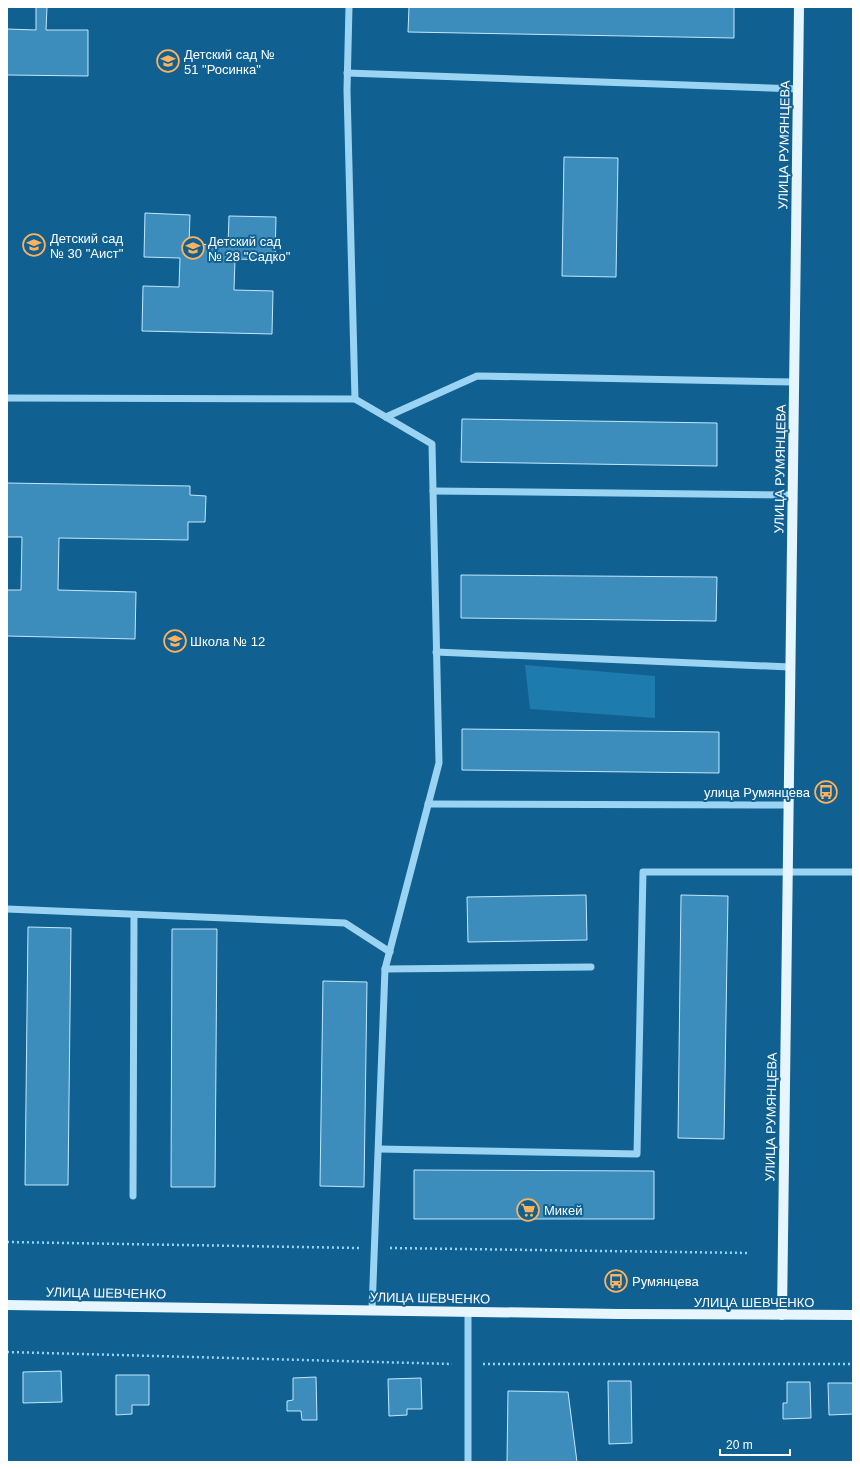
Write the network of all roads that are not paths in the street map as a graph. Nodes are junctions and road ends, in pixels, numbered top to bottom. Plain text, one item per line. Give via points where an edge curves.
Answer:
1 (349, 7) edge
2 (799, 7) edge
3 (347, 73) junction
4 (798, 89) junction
5 (794, 382) junction
6 (7, 398) edge
7 (355, 399) junction
8 (386, 417) junction
9 (433, 491) junction
10 (792, 495) junction
11 (436, 652) junction
12 (790, 667) junction
13 (428, 804) junction
14 (788, 805) junction
15 (788, 872) junction
16 (853, 872) edge
17 (7, 909) edge
18 (134, 915) junction
19 (390, 952) junction
20 (591, 967) dead end
21 (385, 969) junction
22 (378, 1149) junction
23 (133, 1196) dead end
24 (7, 1305) edge
25 (372, 1310) junction
26 (468, 1311) junction
27 (782, 1315) junction
28 (853, 1315) edge
29 (468, 1462) edge

1 - 3 street
2 - 4 main road, УЛИЦА РУМЯНЦЕВА
3 - 4 street
3 - 7 street
4 - 5 main road, УЛИЦА РУМЯНЦЕВА
5 - 8 street via 477,376
5 - 10 main road, УЛИЦА РУМЯНЦЕВА
6 - 7 street
7 - 8 street
8 - 9 street via 432,444
9 - 10 street
9 - 11 street
10 - 12 main road, УЛИЦА РУМЯНЦЕВА
11 - 12 street
11 - 13 street via 438,763
12 - 14 main road, УЛИЦА РУМЯНЦЕВА
13 - 14 street
13 - 19 street
14 - 15 main road, УЛИЦА РУМЯНЦЕВА
15 - 16 street
15 - 22 street via 643,872 637,1154
15 - 27 main road, УЛИЦА РУМЯНЦЕВА
17 - 18 street
18 - 19 street via 346,923
18 - 23 street
19 - 21 street
20 - 21 street
21 - 22 street
22 - 25 street
24 - 25 main road, УЛИЦА ШЕВЧЕНКО
25 - 26 main road, УЛИЦА ШЕВЧЕНКО
26 - 27 main road, УЛИЦА ШЕВЧЕНКО
26 - 29 street
27 - 28 main road, УЛИЦА ШЕВЧЕНКО

